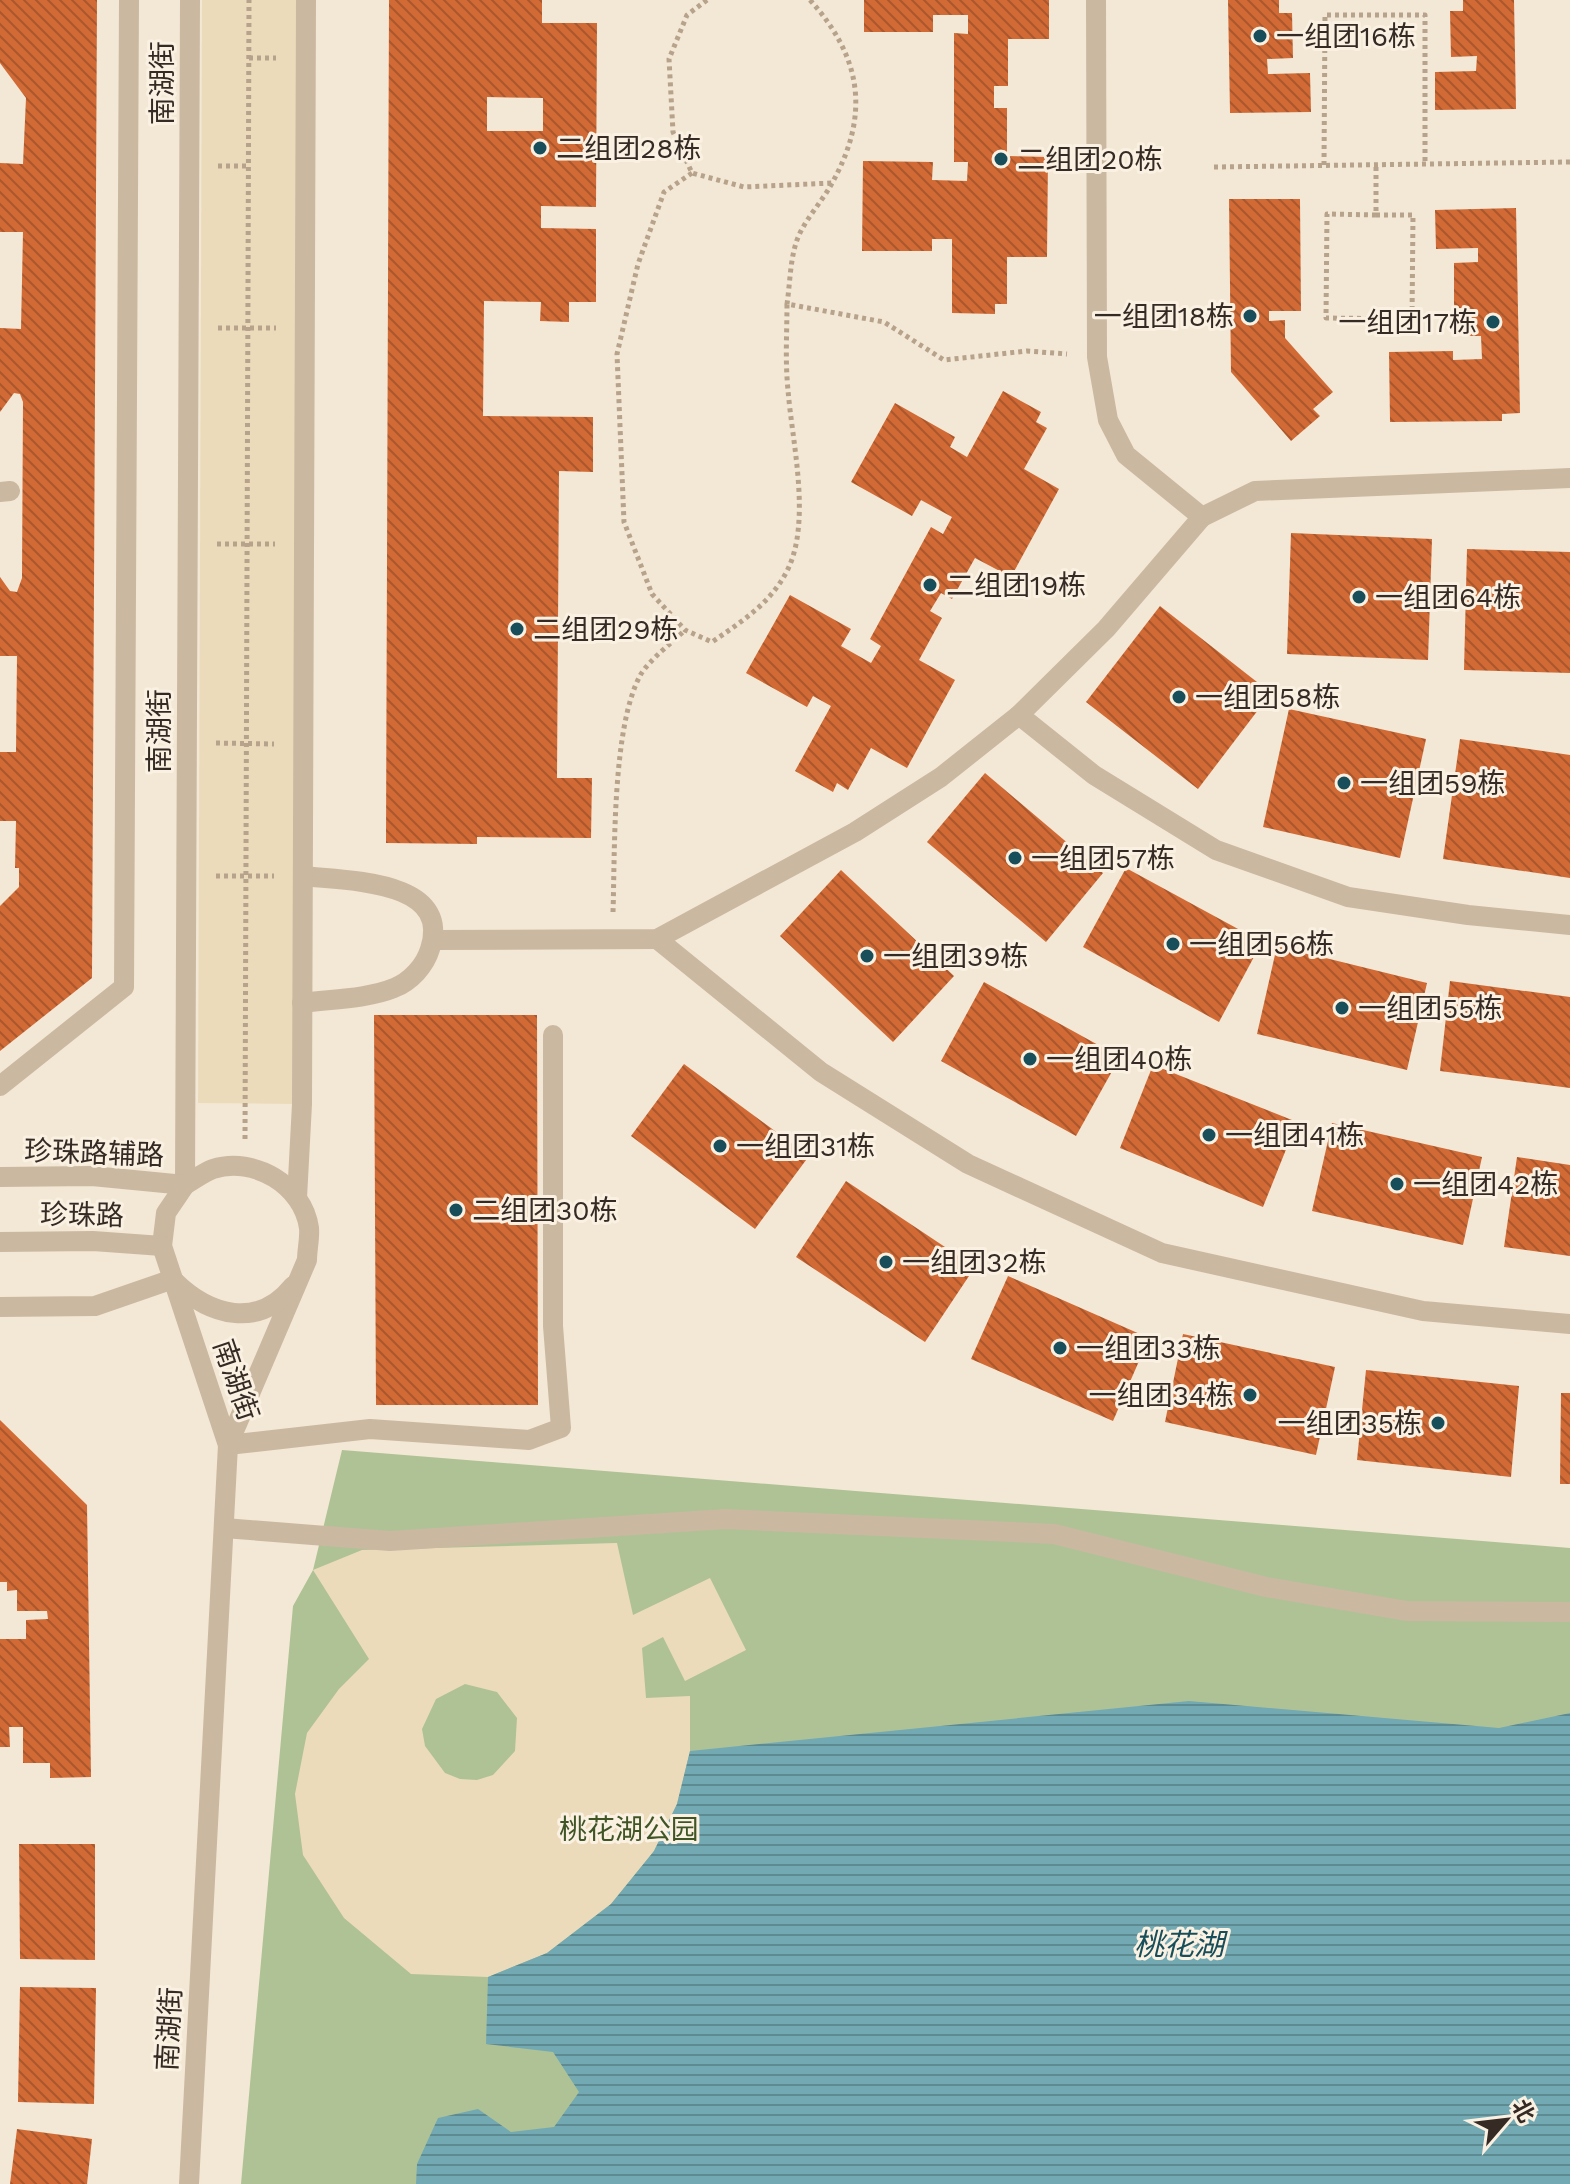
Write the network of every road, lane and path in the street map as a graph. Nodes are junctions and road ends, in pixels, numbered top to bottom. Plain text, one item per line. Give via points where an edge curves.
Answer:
1 (129, 0) edge
2 (190, 0) edge
3 (249, 0) edge
4 (306, 0) edge
5 (707, 0) edge
6 (810, 0) edge
7 (1096, 0) edge
8 (1570, 162) edge
9 (1425, 164) junction
10 (1324, 165) junction
11 (1376, 165) junction
12 (1214, 167) dead end
13 (692, 173) junction
14 (832, 183) junction
15 (1376, 215) junction
16 (787, 304) junction
17 (189, 328) junction
18 (249, 328) junction
19 (305, 329) junction
20 (1097, 357) junction
21 (1570, 478) edge
22 (1202, 517) junction
23 (188, 544) junction
24 (247, 544) junction
25 (305, 544) junction
26 (685, 630) junction
27 (1019, 715) junction
28 (187, 743) junction
29 (247, 743) junction
30 (304, 744) junction
31 (186, 875) junction
32 (247, 876) junction
33 (303, 876) junction
34 (1570, 925) edge
35 (657, 939) junction
36 (433, 940) junction
37 (612, 940) junction
38 (302, 1003) junction
39 (553, 1035) dead end
40 (0, 1086) edge
41 (244, 1166) junction
42 (0, 1177) edge
43 (185, 1185) junction
44 (297, 1198) junction
45 (0, 1242) edge
46 (162, 1246) junction
47 (307, 1260) junction
48 (173, 1279) junction
49 (0, 1307) edge
50 (1570, 1324) edge
51 (228, 1445) junction
52 (224, 1528) junction
53 (1570, 1612) edge
54 (189, 2184) edge

1 - 40 street via 124,987
2 - 17 street, 南湖街
3 - 18 path
4 - 19 street
5 - 13 path via 687,15 669,59 673,132
6 - 14 path via 834,27 854,74 857,126
7 - 20 street
8 - 9 path
9 - 10 path via 1425,15 1325,15
9 - 11 path
10 - 11 path
10 - 12 path
11 - 15 path
13 - 14 path via 744,187
13 - 26 path via 664,192 638,264 617,354 624,522 652,594
14 - 16 path via 796,241
15 - 15 path via 1327,214 1326,318 1412,319 1413,215
16 - 20 path via 884,322 944,360 1027,351
16 - 26 path via 788,388 799,470 799,519 788,570 759,610 712,642
17 - 18 path
17 - 23 street, 南湖街
18 - 19 path
18 - 24 path
19 - 25 street
20 - 22 street via 1108,420 1126,455
21 - 22 street via 1255,491
22 - 27 street via 1106,629
23 - 24 path
23 - 28 street, 南湖街
24 - 25 path
24 - 29 path
25 - 30 street
26 - 37 path via 642,674 626,725 617,789
27 - 34 street via 1094,775 1216,850 1348,897
27 - 35 street via 941,777 855,832
28 - 29 path
28 - 31 street, 南湖街
29 - 30 path
29 - 32 path
30 - 33 street
31 - 32 path
31 - 43 street, 南湖街
32 - 33 path
32 - 41 path
33 - 36 street via 393,887 413,896 429,915
33 - 38 street
35 - 37 street
35 - 50 street via 821,1072 941,1148 1162,1253 1423,1311
36 - 37 street
36 - 38 street via 414,976 394,988
38 - 44 street
39 - 51 street via 553,1326 561,1428 529,1440 370,1429
41 - 43 street via 212,1169
41 - 44 street via 274,1176
42 - 43 street, 珍珠路辅路 via 92,1176
43 - 46 street, 南湖街 via 166,1213
44 - 47 street, 南湖街 via 309,1228
45 - 46 street, 珍珠路
46 - 48 street, 南湖街
47 - 48 street via 291,1290 263,1309 229,1314 197,1302
47 - 51 street, 南湖街
48 - 49 street via 95,1306
48 - 51 street, 南湖街
51 - 52 street, 南湖街
52 - 53 street via 390,1541 726,1519 1054,1534 1266,1587 1407,1611
52 - 54 street, 南湖街

